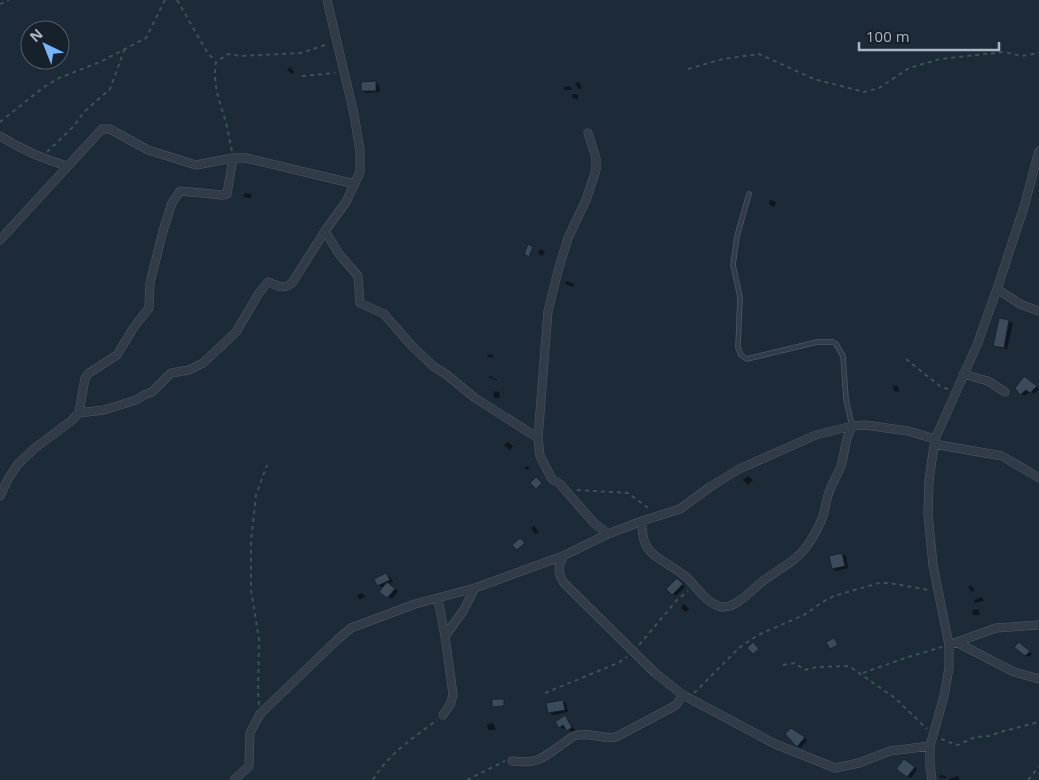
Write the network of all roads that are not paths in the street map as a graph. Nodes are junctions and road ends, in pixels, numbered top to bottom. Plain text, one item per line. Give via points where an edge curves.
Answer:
1 (327, 0) edge
2 (588, 133) dead end
3 (0, 136) edge
4 (1039, 151) edge
5 (233, 158) junction
6 (67, 166) junction
7 (355, 184) junction
8 (749, 194) dead end
9 (325, 231) junction
10 (0, 240) edge
11 (997, 289) junction
12 (1039, 311) edge
13 (963, 374) junction
14 (1005, 392) dead end
15 (79, 413) junction
16 (852, 426) junction
17 (538, 438) junction
18 (934, 441) junction
19 (1039, 478) edge
20 (0, 496) edge
21 (642, 521) junction
22 (608, 534) junction
23 (563, 556) junction
24 (475, 588) junction
25 (438, 599) junction
26 (1039, 625) edge
27 (445, 636) junction
28 (952, 644) junction
29 (1039, 679) edge
30 (686, 697) junction
31 (442, 715) road end
32 (930, 746) junction
33 (512, 761) road end
34 (234, 780) edge
35 (932, 780) edge

1 - 7 street via 360,151 360,172
2 - 17 street via 596,158 596,170 568,238 548,310
3 - 6 street via 40,158
4 - 11 street
5 - 6 street via 196,165 148,150 110,129 102,129
5 - 7 street via 280,165
5 - 15 street via 227,194 180,191 172,204 150,283 149,308 117,355 85,378
6 - 10 street
7 - 9 street
8 - 16 lane via 733,265 740,297 738,348 741,355 747,359 817,342 833,342 843,356 846,400
9 - 15 street via 292,283 281,288 268,282 236,332 202,363 170,374 152,392 136,400 104,410
9 - 17 street via 338,254 358,276 360,303 384,314 433,366 475,398
11 - 12 street via 1020,304
11 - 13 street
13 - 14 street via 988,381
13 - 18 street
15 - 20 street via 18,464
16 - 18 street via 908,431
16 - 21 street via 816,435 739,469 680,509
16 - 21 street via 823,517 806,547 739,601 721,608 694,587 686,576 652,555 641,532
17 - 22 street via 540,456 552,479
18 - 19 street via 1002,456
18 - 28 street via 928,514 933,565
21 - 22 street
22 - 23 street
23 - 24 street
23 - 30 street via 558,575 564,583 655,672
24 - 25 street
24 - 27 street
25 - 27 street
25 - 34 street via 415,604 351,628 338,639 260,714 250,732 249,766
26 - 28 street via 996,628
27 - 31 street via 453,694
28 - 29 street via 1014,672
28 - 32 street via 944,696
30 - 32 street via 775,744 835,768 890,751
30 - 33 street via 670,709 616,736 583,734 573,737 538,761
32 - 35 street

